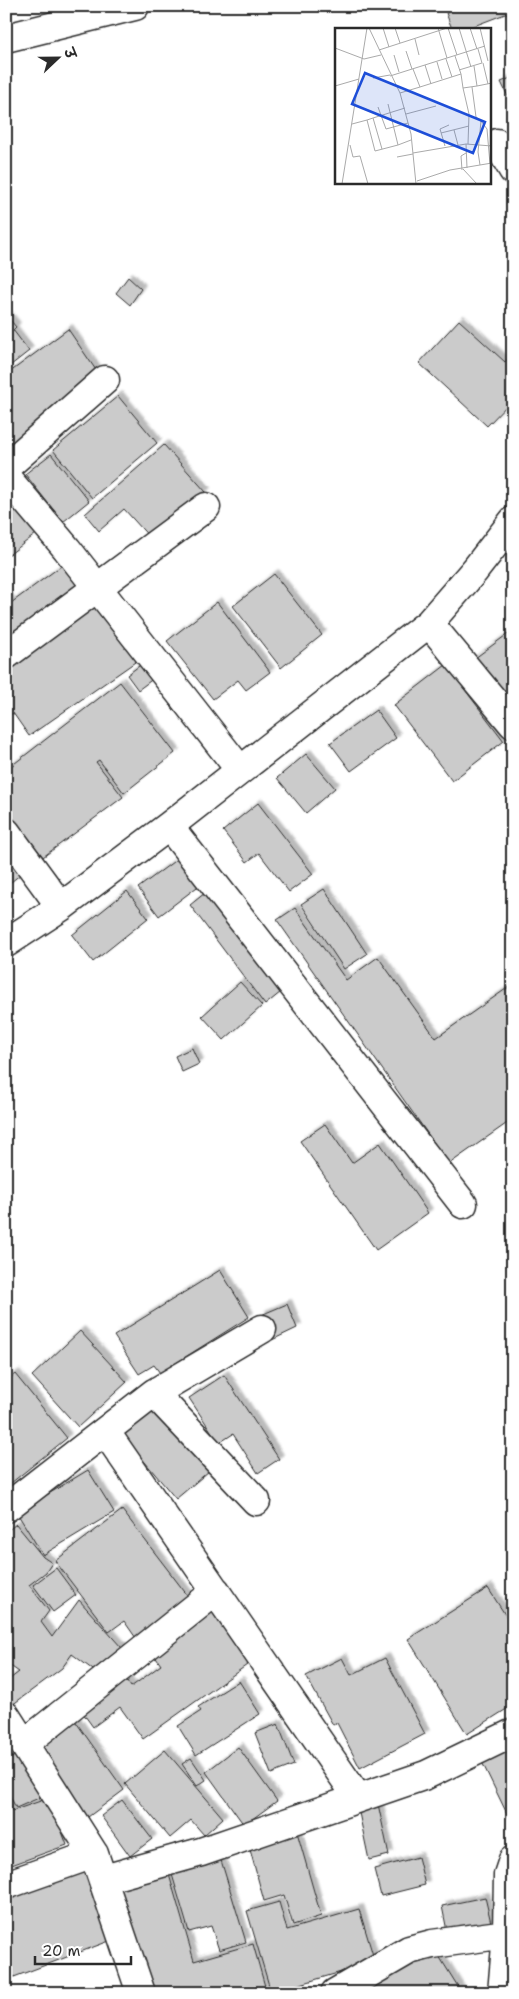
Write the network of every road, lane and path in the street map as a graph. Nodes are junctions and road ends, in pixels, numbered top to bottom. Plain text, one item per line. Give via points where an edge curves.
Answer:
1 (135, 6) edge
2 (6, 38) edge
3 (497, 143) dead end
4 (513, 170) edge
5 (105, 380) dead end
6 (6, 467) edge
7 (6, 478) edge
8 (206, 507) dead end
9 (513, 521) edge
10 (96, 587) junction
11 (429, 623) junction
12 (6, 655) edge
13 (513, 724) edge
14 (240, 770) junction
15 (169, 826) junction
16 (6, 832) edge
17 (61, 907) junction
18 (6, 943) edge
19 (463, 1204) dead end
20 (262, 1329) dead end
21 (154, 1393) junction
22 (105, 1431) junction
23 (256, 1501) dead end
24 (6, 1508) edge
25 (216, 1591) junction
26 (6, 1716) edge
27 (513, 1733) edge
28 (24, 1744) junction
29 (358, 1798) junction
30 (94, 1854) junction
31 (513, 1860) edge
32 (104, 1879) junction
33 (6, 1885) edge
34 (507, 1934) junction
35 (141, 1993) edge
36 (335, 1993) edge
37 (502, 1993) edge

1 - 2 street
3 - 4 street
5 - 6 street
7 - 10 street
8 - 10 street
9 - 11 street
10 - 12 street
10 - 14 street
11 - 13 street
11 - 14 street
14 - 15 street
15 - 17 street
15 - 19 street
16 - 17 street
17 - 18 street
20 - 21 street
21 - 22 street
21 - 23 street
22 - 24 street
22 - 25 street
25 - 28 street
25 - 29 street
26 - 28 street
27 - 29 street via 426,1775
28 - 30 street
29 - 32 street via 201,1852
30 - 32 street
30 - 33 street
31 - 34 street via 508,1875
32 - 35 street
34 - 36 street via 409,1950
34 - 37 street

